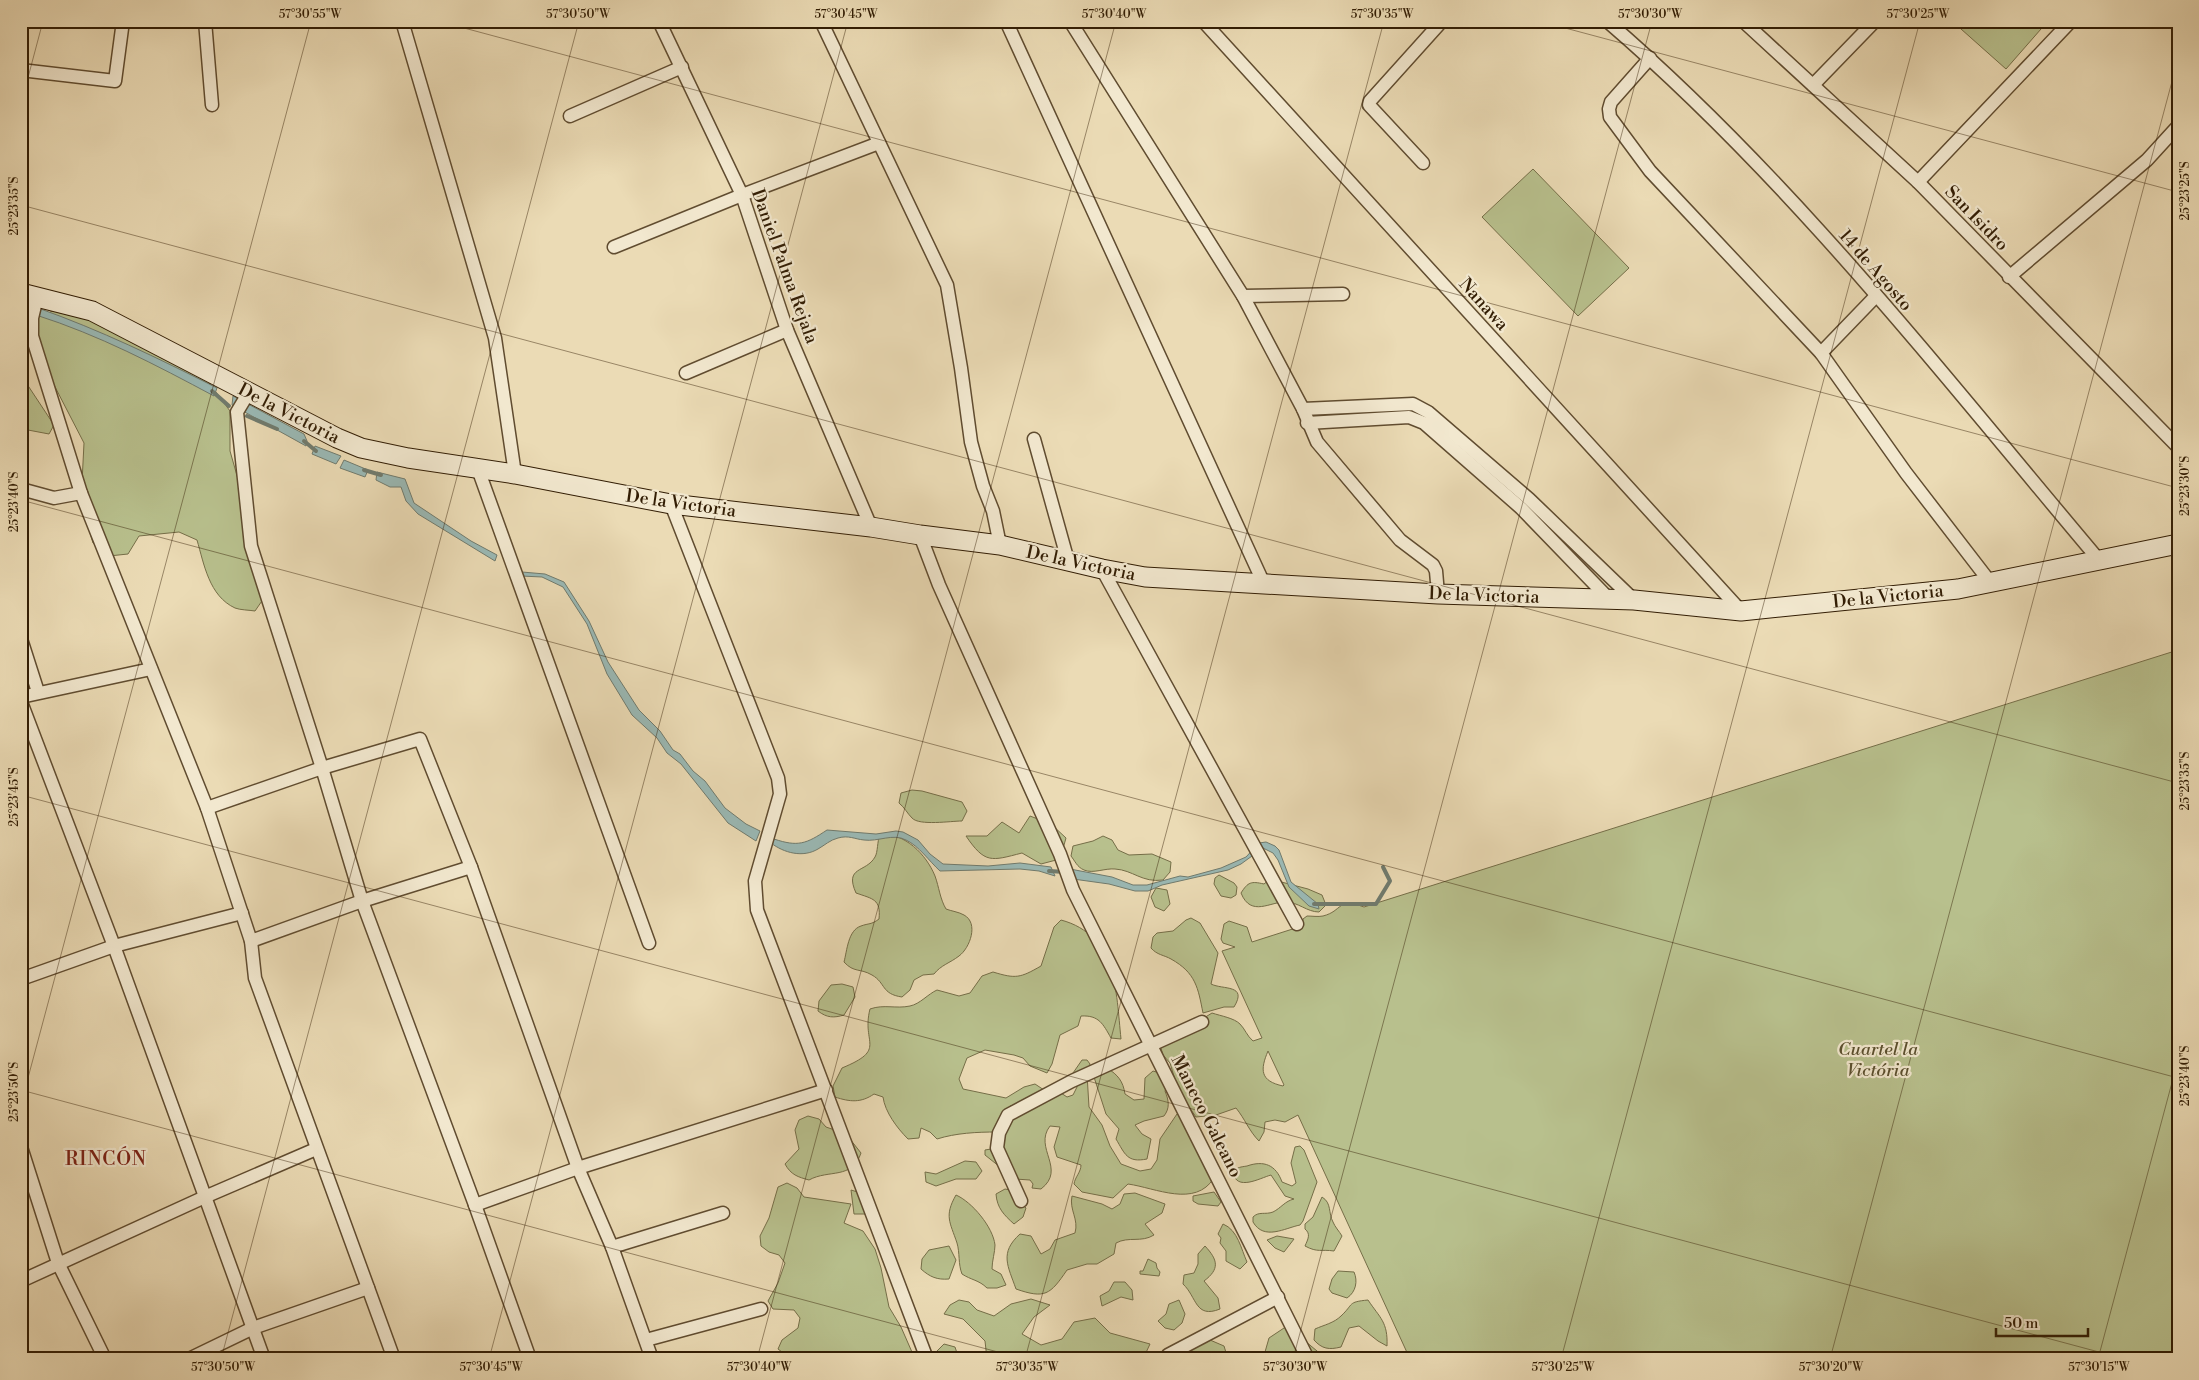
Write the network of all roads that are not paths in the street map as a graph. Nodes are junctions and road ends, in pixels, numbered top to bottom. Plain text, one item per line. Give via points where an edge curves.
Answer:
1 (123, 21) edge
2 (205, 21) edge
3 (402, 21) edge
4 (659, 21) edge
5 (821, 21) edge
6 (1006, 21) edge
7 (1070, 21) edge
8 (1202, 21) edge
9 (1442, 21) edge
10 (1607, 21) edge
11 (1743, 21) edge
12 (1875, 21) edge
13 (2071, 21) edge
14 (1650, 58) junction
15 (682, 67) junction
16 (21, 70) edge
17 (1813, 85) junction
18 (212, 105) dead end
19 (570, 116) dead end
20 (2178, 126) edge
21 (879, 143) junction
22 (1423, 163) dead end
23 (1918, 182) junction
24 (742, 195) junction
25 (614, 247) dead end
26 (2009, 277) junction
27 (1343, 294) dead end
28 (29, 295) edge
29 (1243, 296) junction
30 (1876, 296) junction
31 (787, 330) junction
32 (1821, 353) junction
33 (686, 373) dead end
34 (249, 392) junction
35 (1413, 404) junction
36 (1303, 409) junction
37 (1410, 417) junction
38 (1307, 423) junction
39 (1034, 439) dead end
40 (2178, 447) edge
41 (478, 469) junction
42 (515, 474) junction
43 (21, 489) edge
44 (81, 493) junction
45 (671, 504) junction
46 (871, 527) junction
47 (920, 535) junction
48 (2178, 544) edge
49 (1000, 545) junction
50 (2099, 560) junction
51 (1068, 561) junction
52 (1102, 569) junction
53 (1990, 582) junction
54 (1264, 584) junction
55 (1438, 594) junction
56 (1610, 600) junction
57 (1634, 600) junction
58 (1740, 611) junction
59 (21, 639) edge
60 (151, 669) junction
61 (38, 692) junction
62 (21, 697) edge
63 (21, 702) edge
64 (322, 768) junction
65 (207, 808) junction
66 (471, 867) junction
67 (362, 901) junction
68 (242, 913) junction
69 (1297, 924) dead end
70 (252, 941) junction
71 (649, 943) dead end
72 (114, 946) junction
73 (21, 979) edge
74 (1202, 1022) dead end
75 (1152, 1046) junction
76 (826, 1090) junction
77 (21, 1147) edge
78 (316, 1148) junction
79 (578, 1168) junction
80 (206, 1196) junction
81 (1021, 1201) dead end
82 (475, 1205) junction
83 (722, 1213) dead end
84 (612, 1247) junction
85 (58, 1263) junction
86 (21, 1282) edge
87 (368, 1288) junction
88 (1278, 1297) junction
89 (760, 1309) dead end
90 (253, 1328) junction
91 (646, 1340) junction
92 (1168, 1355) dead end
93 (105, 1359) edge
94 (189, 1359) edge
95 (264, 1359) edge
96 (394, 1359) edge
97 (530, 1359) edge
98 (652, 1359) edge
99 (927, 1359) edge
100 (1308, 1359) edge

1 - 16 street via 115,81
2 - 18 street
3 - 42 street via 495,338
4 - 15 street, Daniel Palma Rejala
5 - 21 street
6 - 54 street
7 - 29 street
8 - 58 street, Nanawa
9 - 22 street via 1369,106
10 - 14 street, 14 de Agosto
11 - 17 street, San Isidro
12 - 17 street
13 - 23 street
14 - 30 street, 14 de Agosto via 1800,208
14 - 32 street via 1611,102 1610,117 1650,170
15 - 19 street
15 - 24 street, Daniel Palma Rejala
17 - 23 street, San Isidro
20 - 26 street via 2147,160
21 - 24 street
21 - 49 street via 947,285 971,442
23 - 26 street, San Isidro
24 - 25 street
24 - 31 street, Daniel Palma Rejala
26 - 40 street, San Isidro
27 - 29 street
28 - 34 main road, De la Victoria via 92,311
28 - 44 street via 32,336
29 - 36 street
30 - 32 street
30 - 50 street, 14 de Agosto
31 - 33 street
31 - 46 street, Daniel Palma Rejala
32 - 53 street via 1906,473
34 - 41 main road, De la Victoria via 362,448
34 - 64 street via 237,412 251,546
35 - 36 street
35 - 37 street
35 - 57 street via 1428,412 1529,499
36 - 38 street
37 - 38 street
37 - 56 street via 1424,423 1521,508
38 - 55 street via 1317,442 1400,540 1433,565
39 - 51 street
41 - 42 main road, De la Victoria
41 - 71 street
42 - 45 main road, De la Victoria
43 - 44 street via 54,498
44 - 60 street
45 - 46 main road, De la Victoria
45 - 76 street via 778,778 780,794 755,881 756,910
46 - 47 main road, De la Victoria
47 - 49 main road, De la Victoria
47 - 75 street, Maneco Galeano via 1073,890
48 - 50 main road, De la Victoria
49 - 51 main road, De la Victoria
50 - 53 main road, De la Victoria
51 - 52 main road, De la Victoria
52 - 54 main road, De la Victoria via 1145,577
52 - 69 street
53 - 58 main road, De la Victoria via 1958,589
54 - 55 main road, De la Victoria
55 - 56 main road, De la Victoria
56 - 57 main road, De la Victoria
57 - 58 main road, De la Victoria
59 - 61 street
60 - 61 street
60 - 65 street
61 - 62 street
63 - 72 street
64 - 65 street
64 - 66 street via 420,739
64 - 67 street
65 - 68 street
66 - 67 street
66 - 79 street
67 - 70 street
67 - 82 street
68 - 70 street
68 - 72 street
70 - 78 street via 254,978
72 - 73 street
72 - 80 street
74 - 75 street
75 - 81 street via 1072,1081 1008,1115 999,1132 997,1148
75 - 88 street, Maneco Galeano
76 - 79 street
76 - 99 street
77 - 85 street
78 - 80 street
78 - 87 street
79 - 82 street
79 - 84 street
80 - 85 street
80 - 90 street
82 - 97 street
83 - 84 street
84 - 91 street
85 - 86 street
85 - 93 street
87 - 90 street
87 - 96 street
88 - 92 street
88 - 100 street, Maneco Galeano
89 - 91 street
90 - 94 street
90 - 95 street
91 - 98 street

